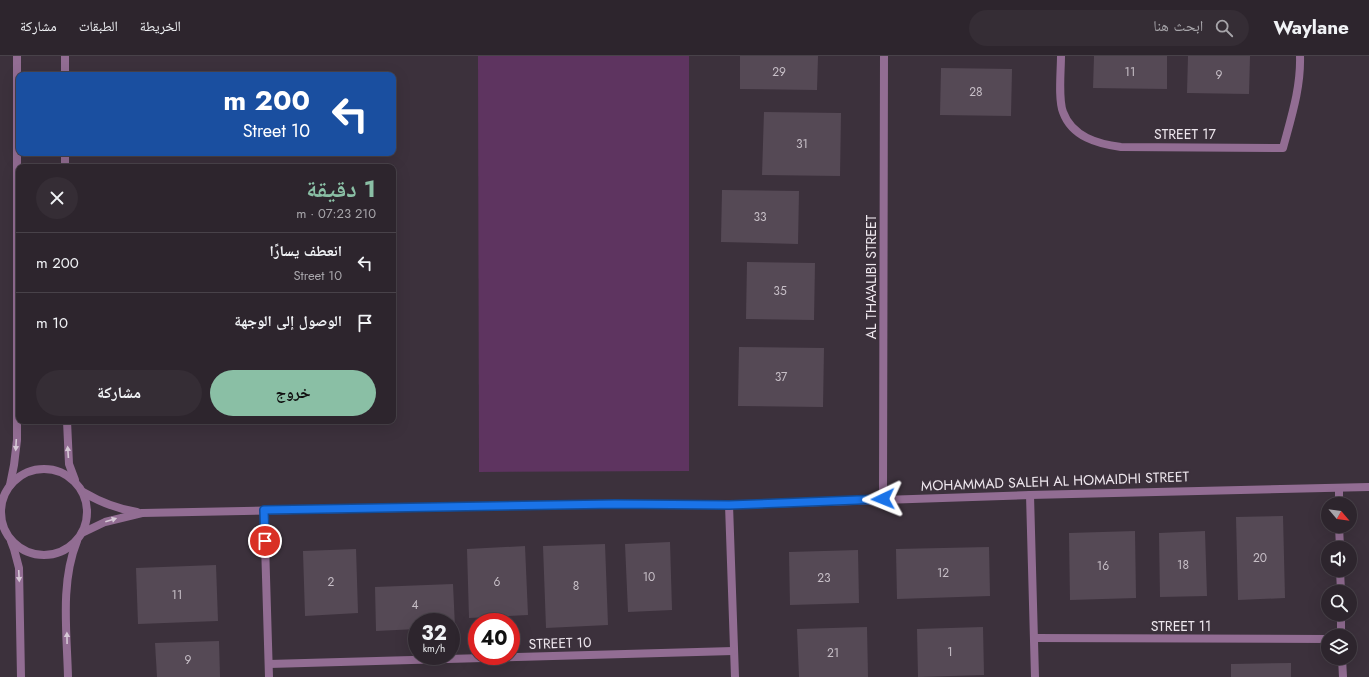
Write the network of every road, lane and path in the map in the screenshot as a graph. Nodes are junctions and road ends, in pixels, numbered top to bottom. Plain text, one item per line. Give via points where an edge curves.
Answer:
1 (17, 56) edge
2 (65, 56) edge
3 (884, 56) edge
4 (1061, 56) edge
5 (1300, 56) edge
6 (17, 72) edge
7 (65, 72) edge
8 (17, 424) edge
9 (67, 424) edge
10 (75, 481) junction
11 (1369, 487) edge
12 (1339, 488) junction
13 (5, 490) edge
14 (83, 492) junction
15 (1030, 495) junction
16 (1339, 497) edge
17 (883, 499) junction
18 (729, 505) junction
19 (264, 510) junction
20 (142, 513) junction
21 (2, 527) edge
22 (80, 536) junction
23 (10, 539) junction
24 (1034, 638) junction
25 (1321, 639) edge
26 (733, 651) junction
27 (269, 664) junction
28 (1342, 665) edge
29 (21, 677) edge
30 (68, 677) edge
31 (269, 677) edge
32 (735, 677) edge
33 (1035, 677) edge
34 (1343, 677) edge

1 -> 6 street
2 - 7 street
3 - 17 street, AL THA'ALIBI STREET
4 - 5 street, STREET 17 via 1062,112 1076,131 1094,142 1121,147 1268,148 1283,148 1296,101
8 -> 13 street via 14,465
10 -> 9 street via 69,464
10 - 13 street via 65,474 42,468 19,476
10 - 14 street
11 - 12 street, MOHAMMAD SALEH AL HOMAIDHI STREET
12 - 15 street, MOHAMMAD SALEH AL HOMAIDHI STREET
12 - 16 street
13 - 21 street
14 - 20 street, MOHAMMAD SALEH AL HOMAIDHI STREET via 105,504
14 - 22 street via 88,512
15 - 17 street, MOHAMMAD SALEH AL HOMAIDHI STREET
15 - 24 street
17 - 18 street, MOHAMMAD SALEH AL HOMAIDHI STREET
18 - 19 street, MOHAMMAD SALEH AL HOMAIDHI STREET via 615,504
18 - 26 street
19 - 20 street, MOHAMMAD SALEH AL HOMAIDHI STREET
19 - 27 street
22 -> 20 street, MOHAMMAD SALEH AL HOMAIDHI STREET via 105,522
21 - 23 street
22 - 23 street via 63,551 44,555 25,551
30 -> 22 street via 67,578
23 -> 29 street via 19,568
24 - 25 street, STREET 11
24 - 33 street
26 - 27 street, STREET 10
26 - 32 street
27 - 31 street
28 - 34 street

